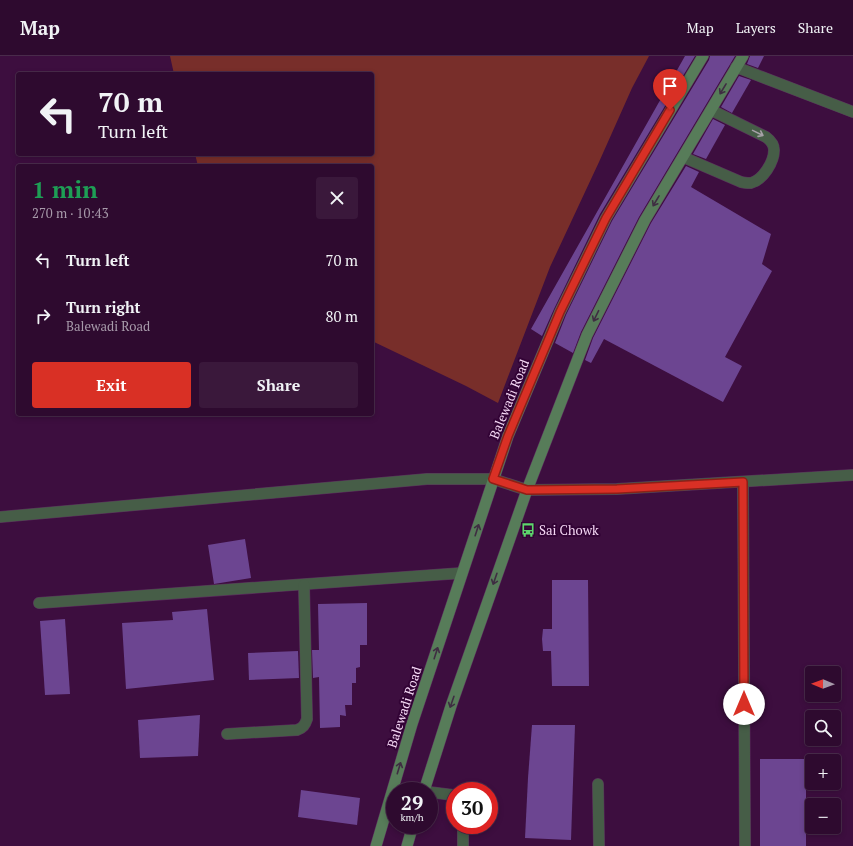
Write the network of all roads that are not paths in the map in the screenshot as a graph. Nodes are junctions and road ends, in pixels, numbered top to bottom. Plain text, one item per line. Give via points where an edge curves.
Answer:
1 (702, 56) edge
2 (743, 56) edge
3 (736, 67) junction
4 (711, 110) junction
5 (853, 112) edge
6 (683, 156) junction
7 (853, 476) edge
8 (493, 479) junction
9 (743, 482) junction
10 (527, 490) junction
11 (0, 517) edge
12 (462, 573) junction
13 (304, 585) junction
14 (39, 603) dead end
15 (227, 734) dead end
16 (427, 782) edge
17 (598, 784) dead end
18 (410, 834) edge
19 (463, 834) edge
20 (376, 846) edge
21 (406, 846) edge
22 (463, 846) edge
23 (599, 846) edge
24 (745, 846) edge

1 - 8 main road, Balewadi Road via 606,218 560,312 508,436
2 - 3 main road
3 -> 4 main road
3 - 5 street
4 - 6 main road
4 -> 6 street via 771,141 774,150 765,174 750,183 741,182
6 -> 10 main road via 645,220 587,335
7 - 9 street
8 - 10 street
8 - 11 street via 427,479
12 -> 8 main road, Balewadi Road
9 - 10 street via 617,489
9 - 24 street
10 -> 16 main road
12 - 13 street
20 -> 12 main road, Balewadi Road via 412,724
13 - 14 street
13 - 15 street via 307,719 305,724 297,730
17 - 23 street
18 - 21 main road
19 - 22 street

